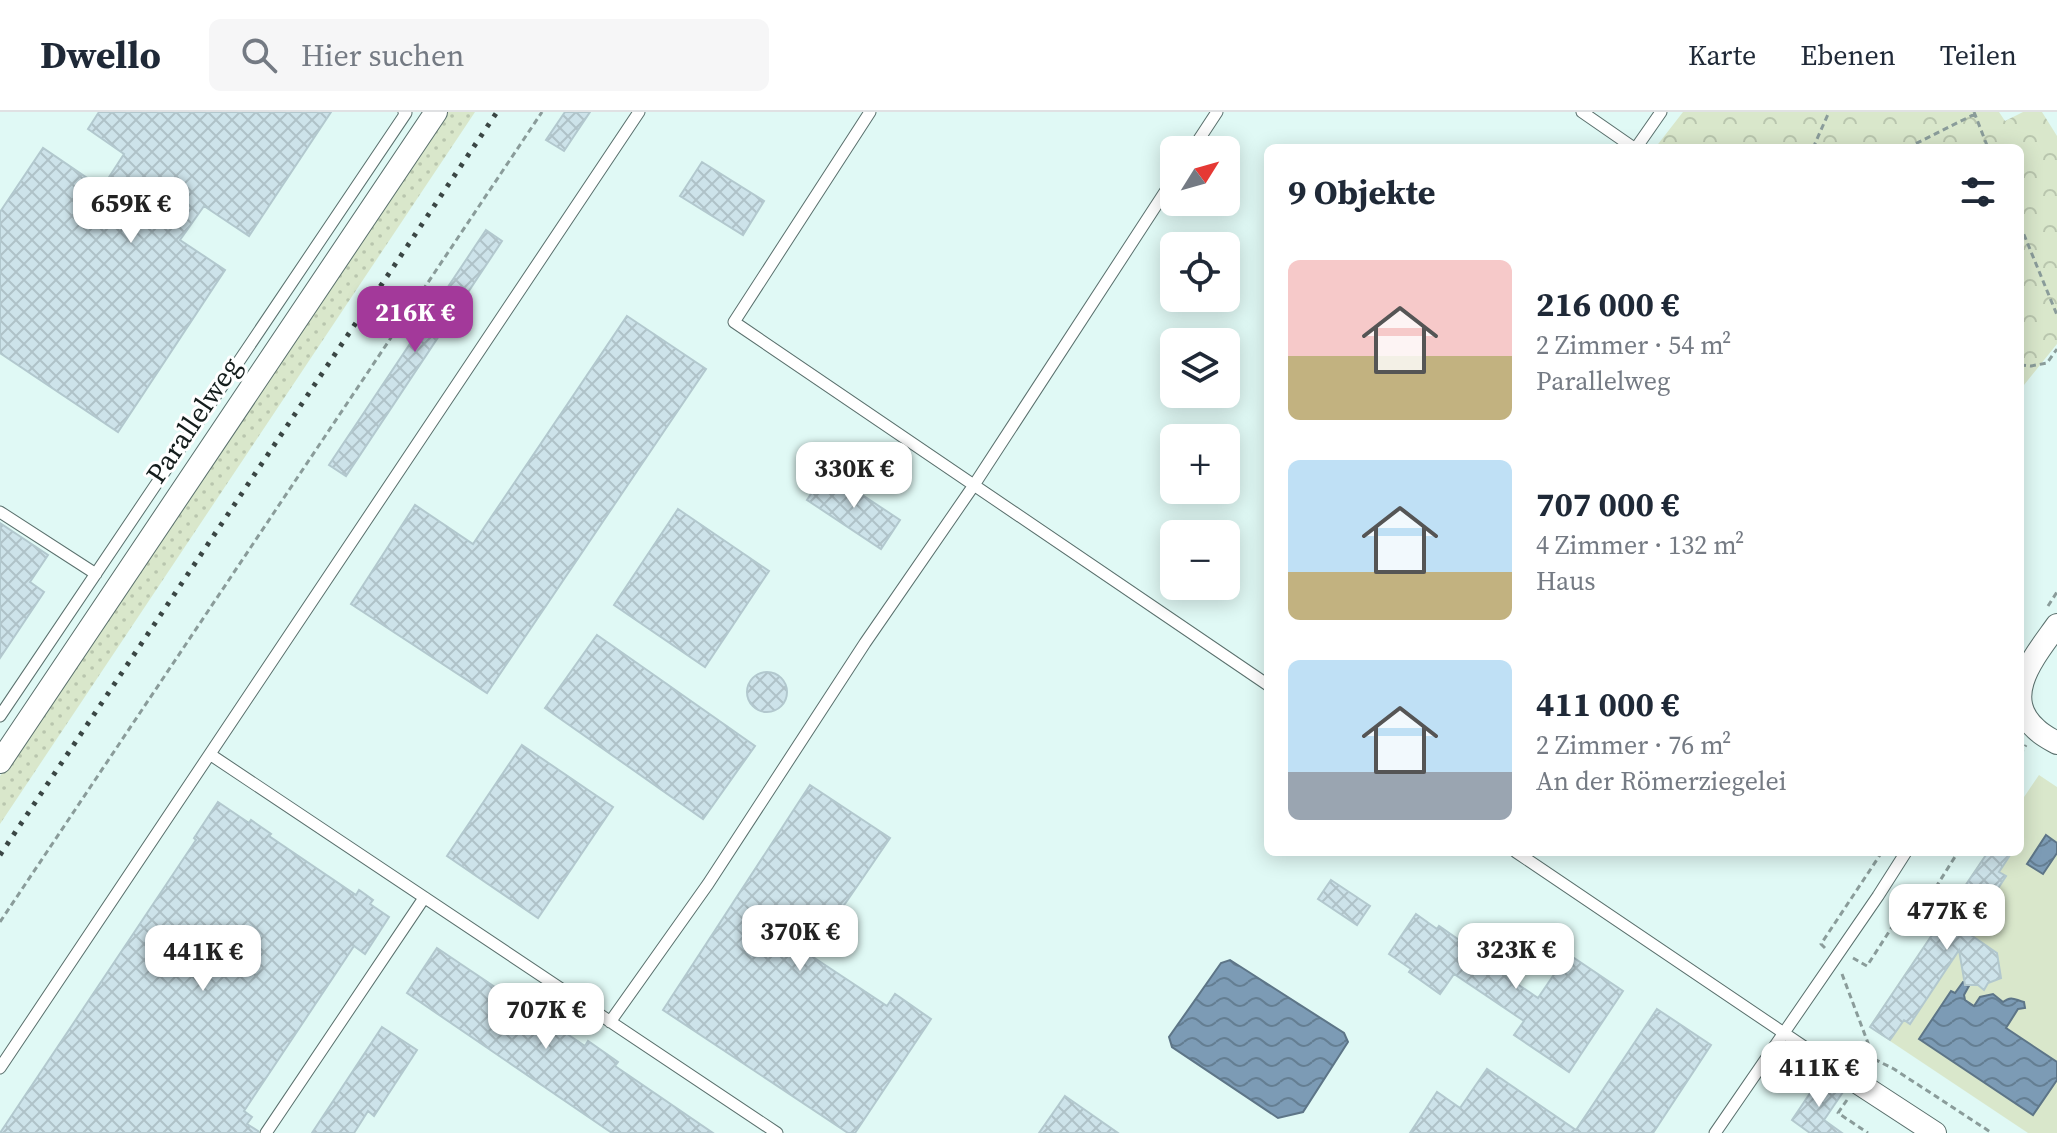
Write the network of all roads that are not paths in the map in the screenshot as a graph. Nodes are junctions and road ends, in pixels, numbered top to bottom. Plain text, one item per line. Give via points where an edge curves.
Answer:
1 (404, 112) edge
2 (436, 112) edge
3 (639, 112) edge
4 (870, 112) edge
5 (1217, 112) edge
6 (1582, 112) edge
7 (1661, 112) edge
8 (1201, 136) edge
9 (1629, 144) edge
10 (1638, 144) edge
11 (1160, 199) edge
12 (974, 485) junction
13 (0, 512) edge
14 (96, 574) junction
15 (2057, 625) edge
16 (2024, 675) edge
17 (1264, 682) edge
18 (0, 716) edge
19 (2024, 721) edge
20 (2057, 743) edge
21 (211, 755) junction
22 (0, 762) edge
23 (1522, 856) edge
24 (1903, 856) edge
25 (424, 898) junction
26 (610, 1022) junction
27 (1785, 1033) junction
28 (0, 1068) edge
29 (1850, 1076) joint
30 (266, 1133) edge
31 (777, 1133) edge
32 (1715, 1133) edge
33 (1935, 1133) edge

1 - 14 lane
2 - 22 street, Parallelweg
3 - 21 lane
4 - 12 lane via 734,322
5 - 8 lane
6 - 9 lane
7 - 10 lane
11 - 12 lane
12 - 17 lane
12 - 26 lane
13 - 14 lane
14 - 18 lane
15 - 16 street
19 - 20 street
21 - 25 lane
21 - 28 lane
23 - 27 lane
24 - 27 lane via 1838,964
25 - 26 lane
25 - 30 lane
26 - 31 lane
27 - 29 lane
27 - 32 lane
29 - 33 street

